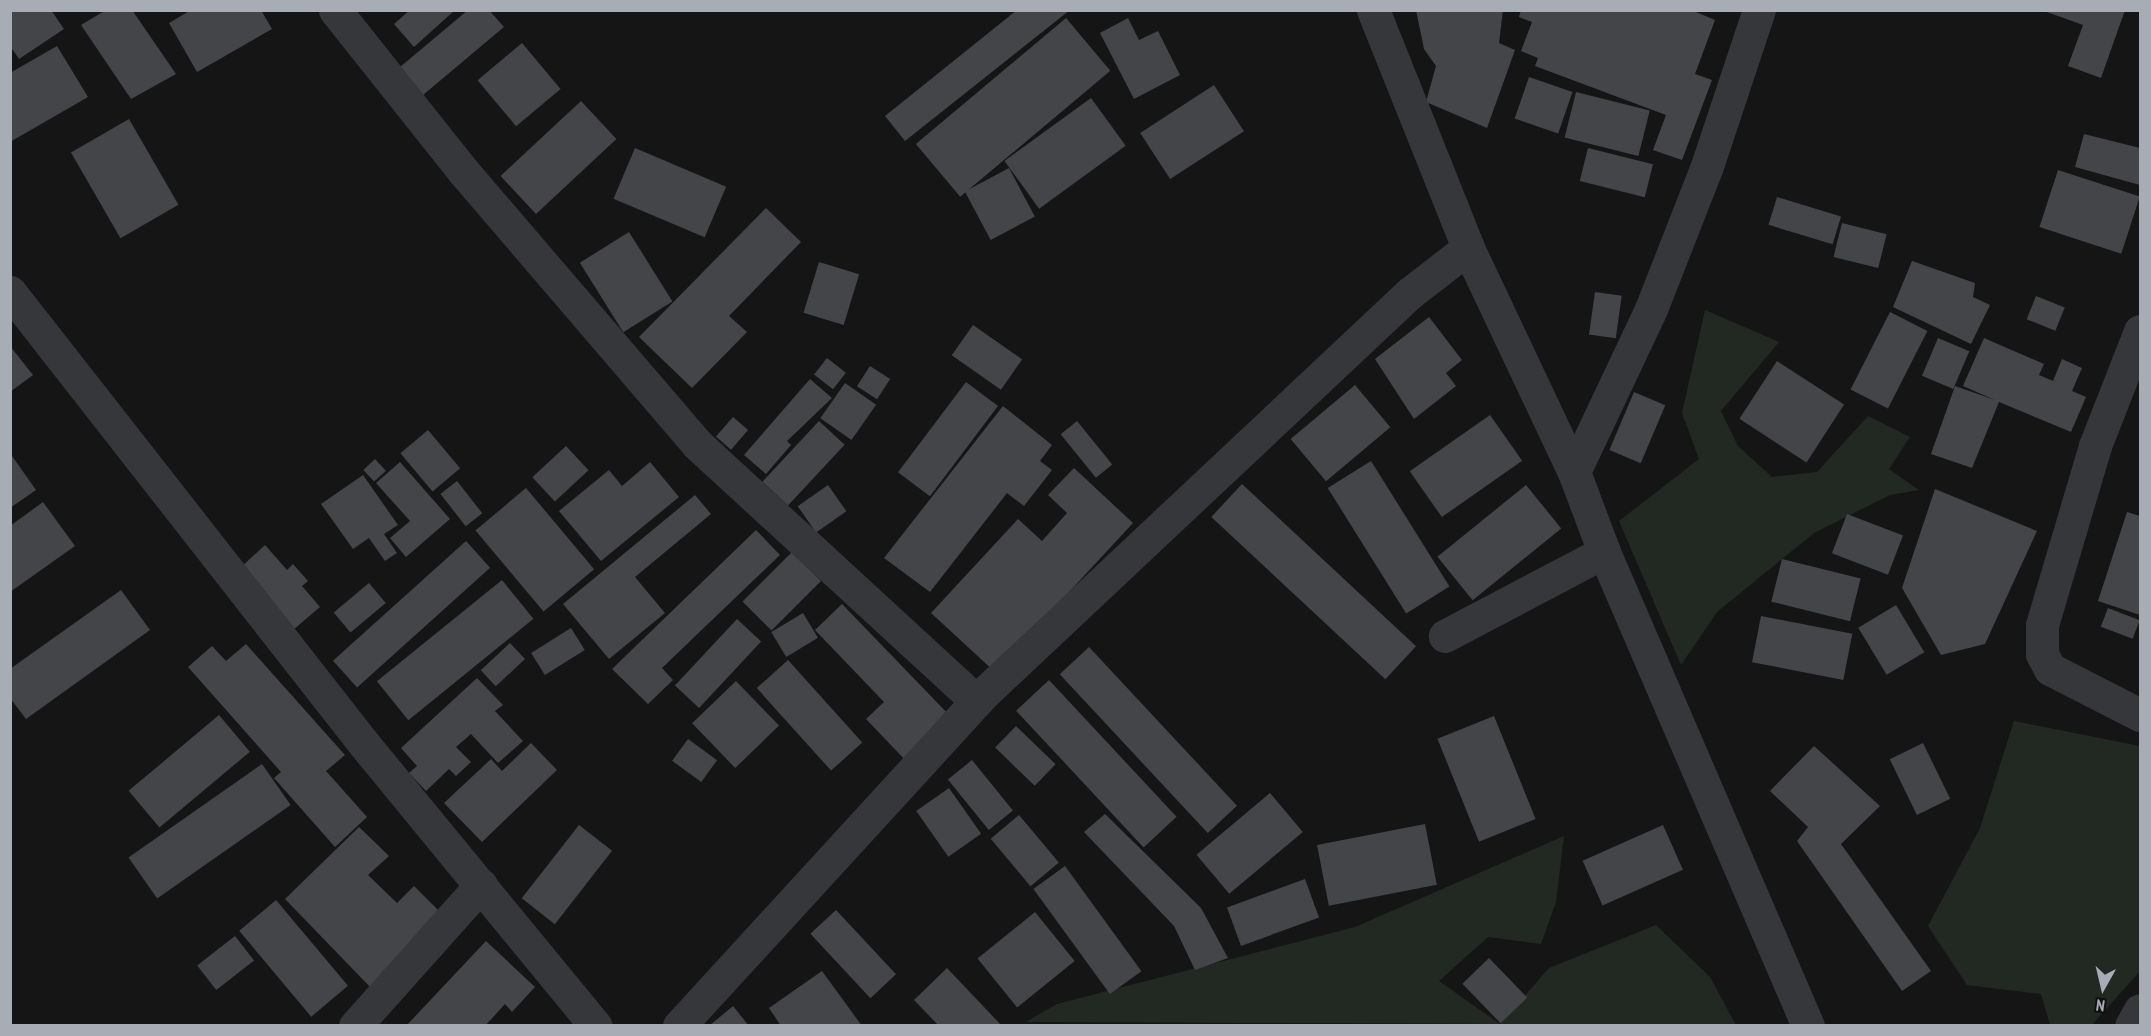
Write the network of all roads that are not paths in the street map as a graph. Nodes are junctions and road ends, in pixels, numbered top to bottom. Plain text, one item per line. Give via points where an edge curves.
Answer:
1 (335, 10) edge
2 (1373, 10) edge
3 (1759, 10) edge
4 (1468, 248) junction
5 (10, 292) edge
6 (2140, 332) edge
7 (1574, 472) junction
8 (1604, 552) junction
9 (1445, 636) dead end
10 (976, 701) junction
11 (2140, 715) edge
12 (481, 885) junction
13 (2140, 1010) edge
14 (355, 1026) edge
15 (596, 1026) edge
16 (679, 1026) edge
17 (1808, 1026) edge
18 (2131, 1026) edge

1 - 10 street via 463,171 698,445
2 - 4 street
3 - 7 street via 1706,169 1651,309
4 - 7 street
4 - 10 street via 1410,293
5 - 12 street
6 - 11 street via 2095,446 2042,625 2042,654 2050,669
7 - 8 street
8 - 9 street
8 - 17 street
10 - 16 street
12 - 14 street
12 - 15 street
13 - 18 street

